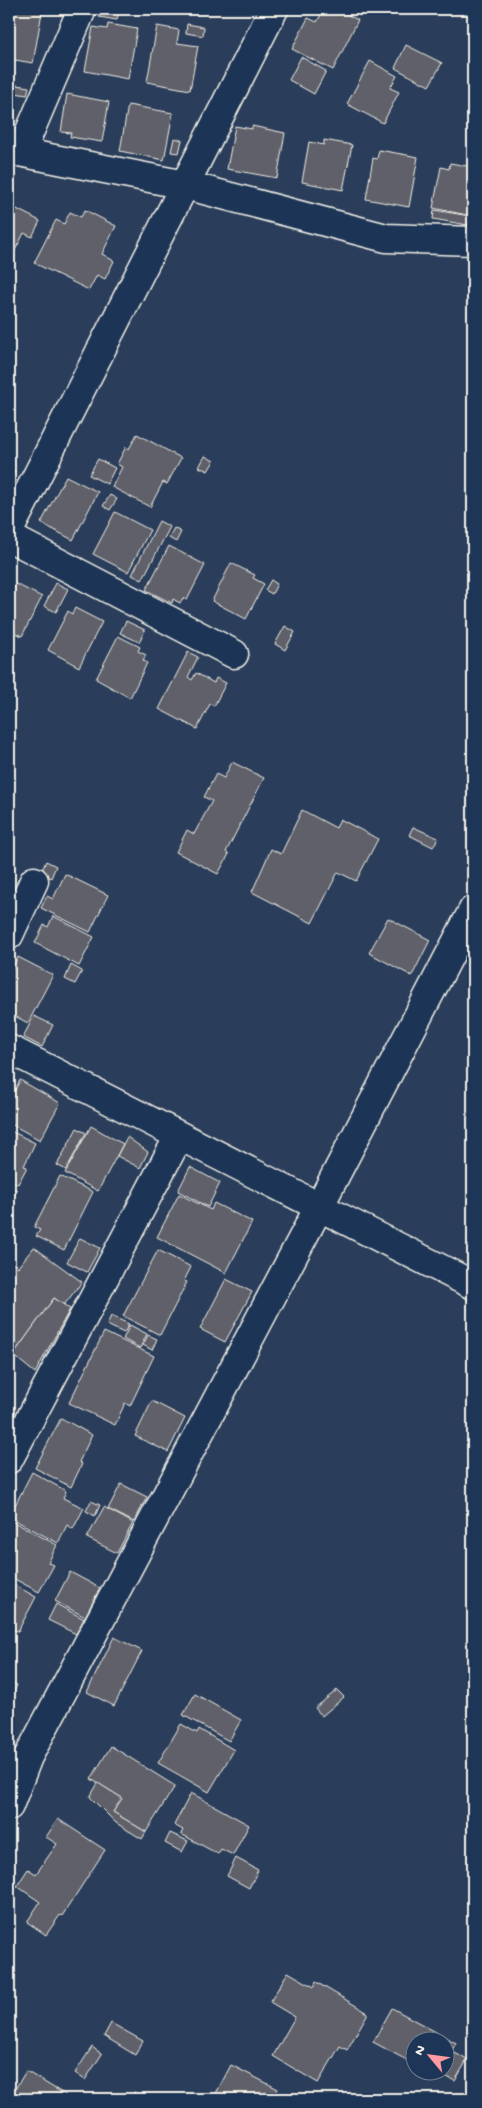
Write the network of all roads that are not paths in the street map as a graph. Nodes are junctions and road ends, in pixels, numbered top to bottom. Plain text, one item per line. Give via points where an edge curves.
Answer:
1 (82, 9) edge
2 (274, 9) edge
3 (15, 151) edge
4 (185, 184) junction
5 (473, 241) edge
6 (9, 531) edge
7 (9, 537) edge
8 (234, 654) dead end
9 (34, 881) dead end
10 (473, 910) edge
11 (9, 935) edge
12 (9, 1049) edge
13 (179, 1136) junction
14 (319, 1207) junction
15 (473, 1285) edge
16 (9, 1459) edge
17 (9, 1806) edge

1 - 3 street
2 - 4 street
3 - 4 street
4 - 5 street via 386,238
4 - 6 street
7 - 8 street
9 - 11 street
10 - 14 street
12 - 13 street
13 - 14 street
13 - 16 street
14 - 15 street
14 - 17 street via 28,1757

